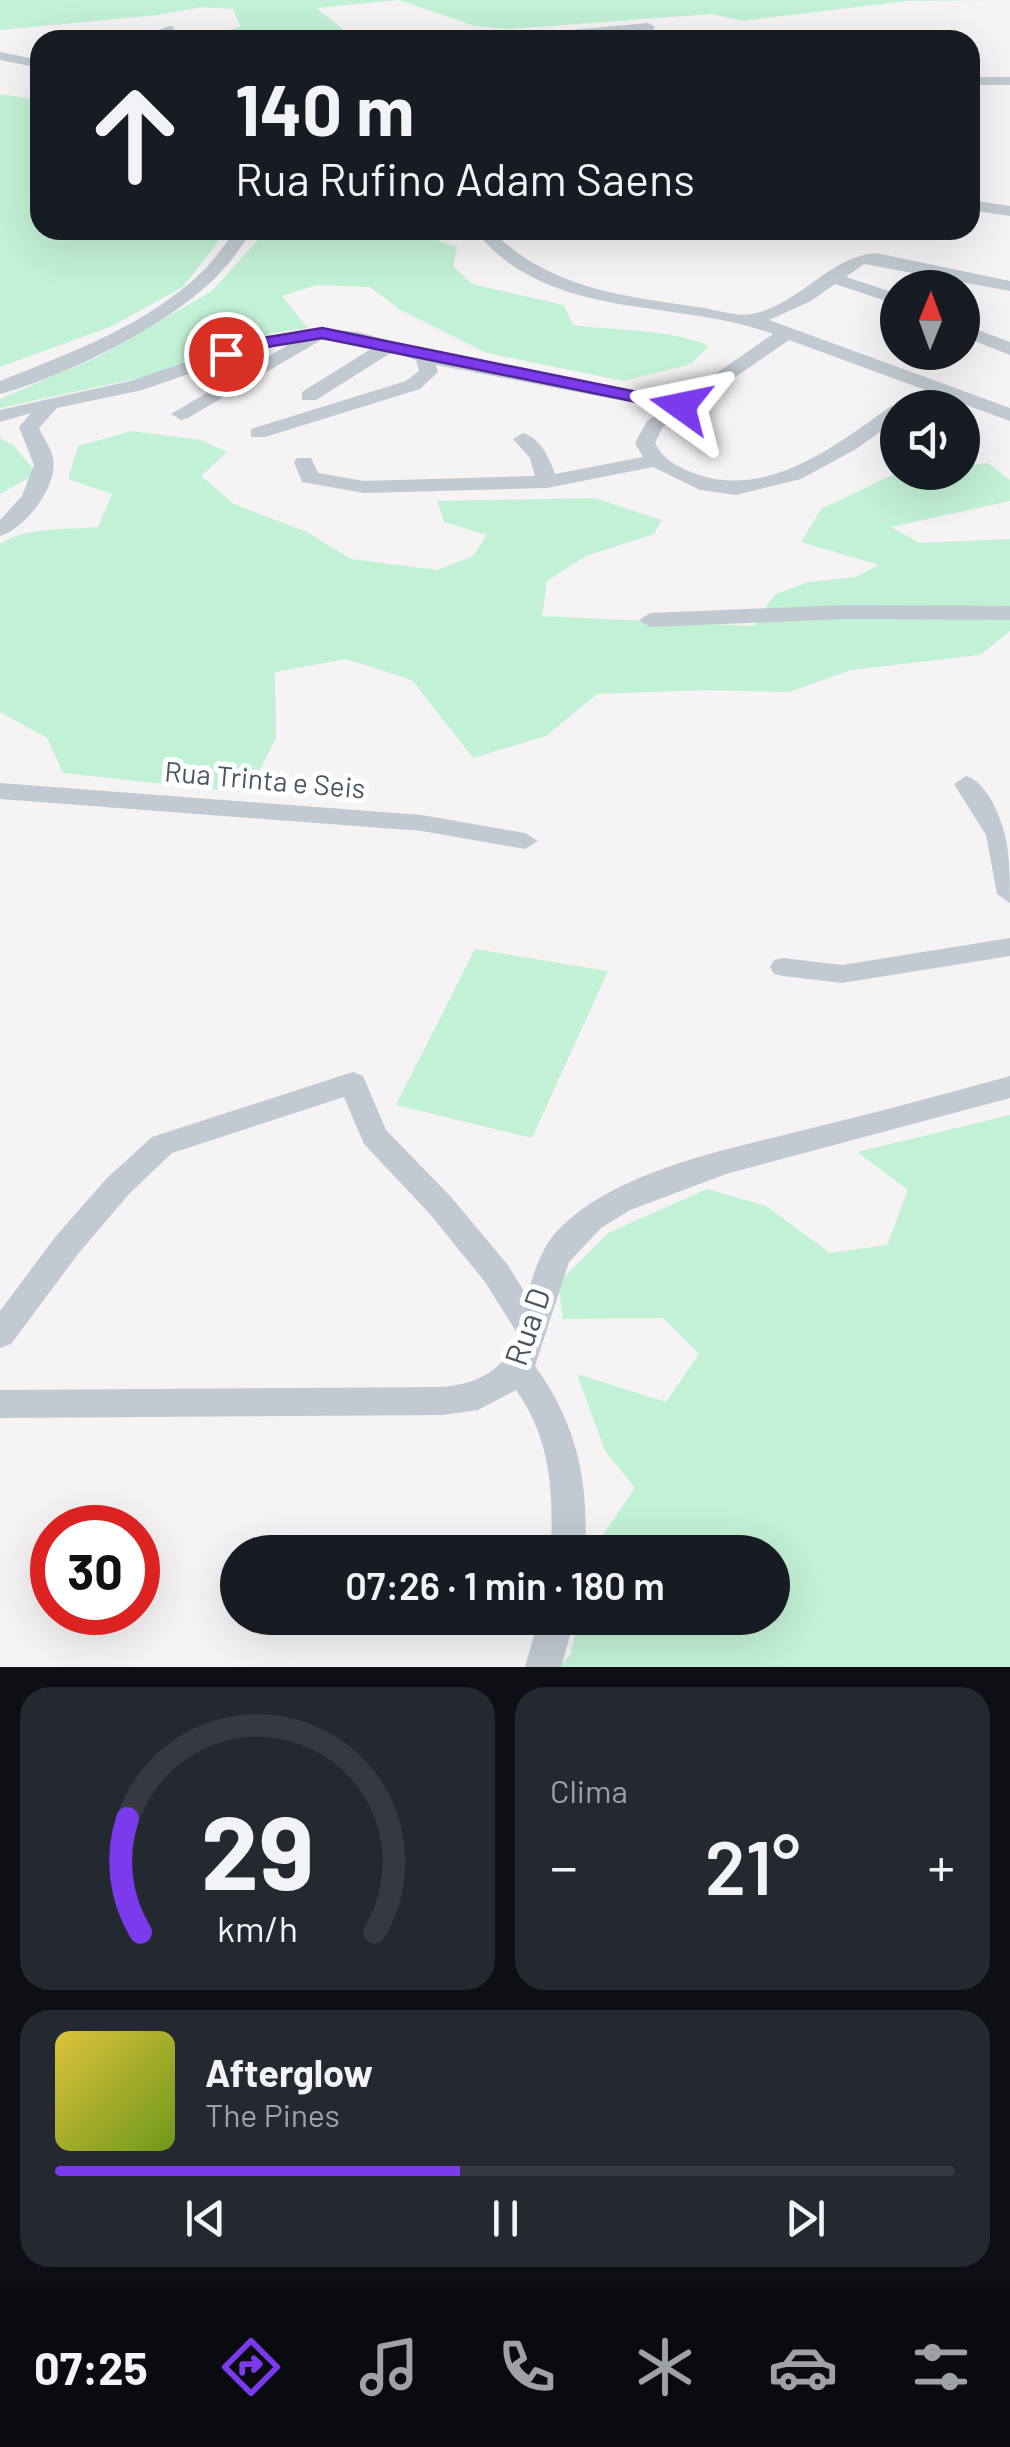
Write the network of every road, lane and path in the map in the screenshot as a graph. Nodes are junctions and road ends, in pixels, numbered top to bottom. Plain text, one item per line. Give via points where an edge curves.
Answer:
1 (648, 27) dead end
2 (615, 30) edge
3 (0, 56) edge
4 (30, 62) edge
5 (980, 81) edge
6 (1010, 81) edge
7 (980, 207) edge
8 (1010, 211) edge
9 (238, 240) edge
10 (492, 240) edge
11 (834, 278) junction
12 (1010, 286) edge
13 (880, 294) edge
14 (753, 320) junction
15 (788, 332) junction
16 (322, 333) junction
17 (980, 337) edge
18 (389, 346) junction
19 (1010, 350) edge
20 (424, 357) junction
21 (931, 386) junction
22 (0, 388) edge
23 (925, 390) edge
24 (309, 396) dead end
25 (52, 401) junction
26 (681, 406) junction
27 (182, 414) dead end
28 (1010, 415) edge
29 (0, 416) edge
30 (880, 422) edge
31 (258, 433) dead end
32 (523, 439) dead end
33 (656, 460) junction
34 (304, 462) dead end
35 (548, 482) junction
36 (0, 530) edge
37 (1010, 613) edge
38 (650, 620) dead end
39 (966, 784) dead end
40 (0, 791) edge
41 (525, 840) dead end
42 (1010, 872) edge
43 (1010, 894) edge
44 (1010, 947) edge
45 (784, 967) dead end
46 (1010, 1087) edge
47 (532, 1331) junction
48 (0, 1335) edge
49 (518, 1368) junction
50 (0, 1404) edge
51 (569, 1535) edge
52 (552, 1635) edge
53 (543, 1667) edge

1 - 2 street
3 - 4 street
5 - 6 street
7 - 8 street
9 - 22 street via 206,278 168,305 100,346
10 - 14 street via 552,281 640,304
11 - 12 street via 860,259 876,258
11 - 13 street
11 - 14 street
14 - 15 street
15 - 21 street
15 - 26 street
16 - 18 street
16 - 25 street via 251,345 148,382
16 - 27 street
17 - 19 street
18 - 20 street
18 - 24 street
20 - 26 street
20 - 31 street via 429,372 413,385
21 - 23 street
21 - 28 street
25 - 29 street
25 - 36 street via 30,426 44,468 18,518
26 - 33 street via 646,435
30 - 33 street via 824,462 753,486 708,488
32 - 35 street via 539,456
33 - 35 street
34 - 35 street via 310,478 350,486
37 - 38 street
39 - 42 street via 988,808
40 - 41 street, Rua Trinta e Seis via 422,823
42 - 43 street
44 - 45 street via 842,974
46 - 47 street, Rua D via 736,1159 591,1218 549,1265
47 - 48 street via 496,1272 374,1136 354,1083 162,1145 106,1199
47 - 49 street, Rua D
49 - 50 street, Rua D via 490,1392 464,1398
49 - 51 street via 564,1444
52 - 53 street

